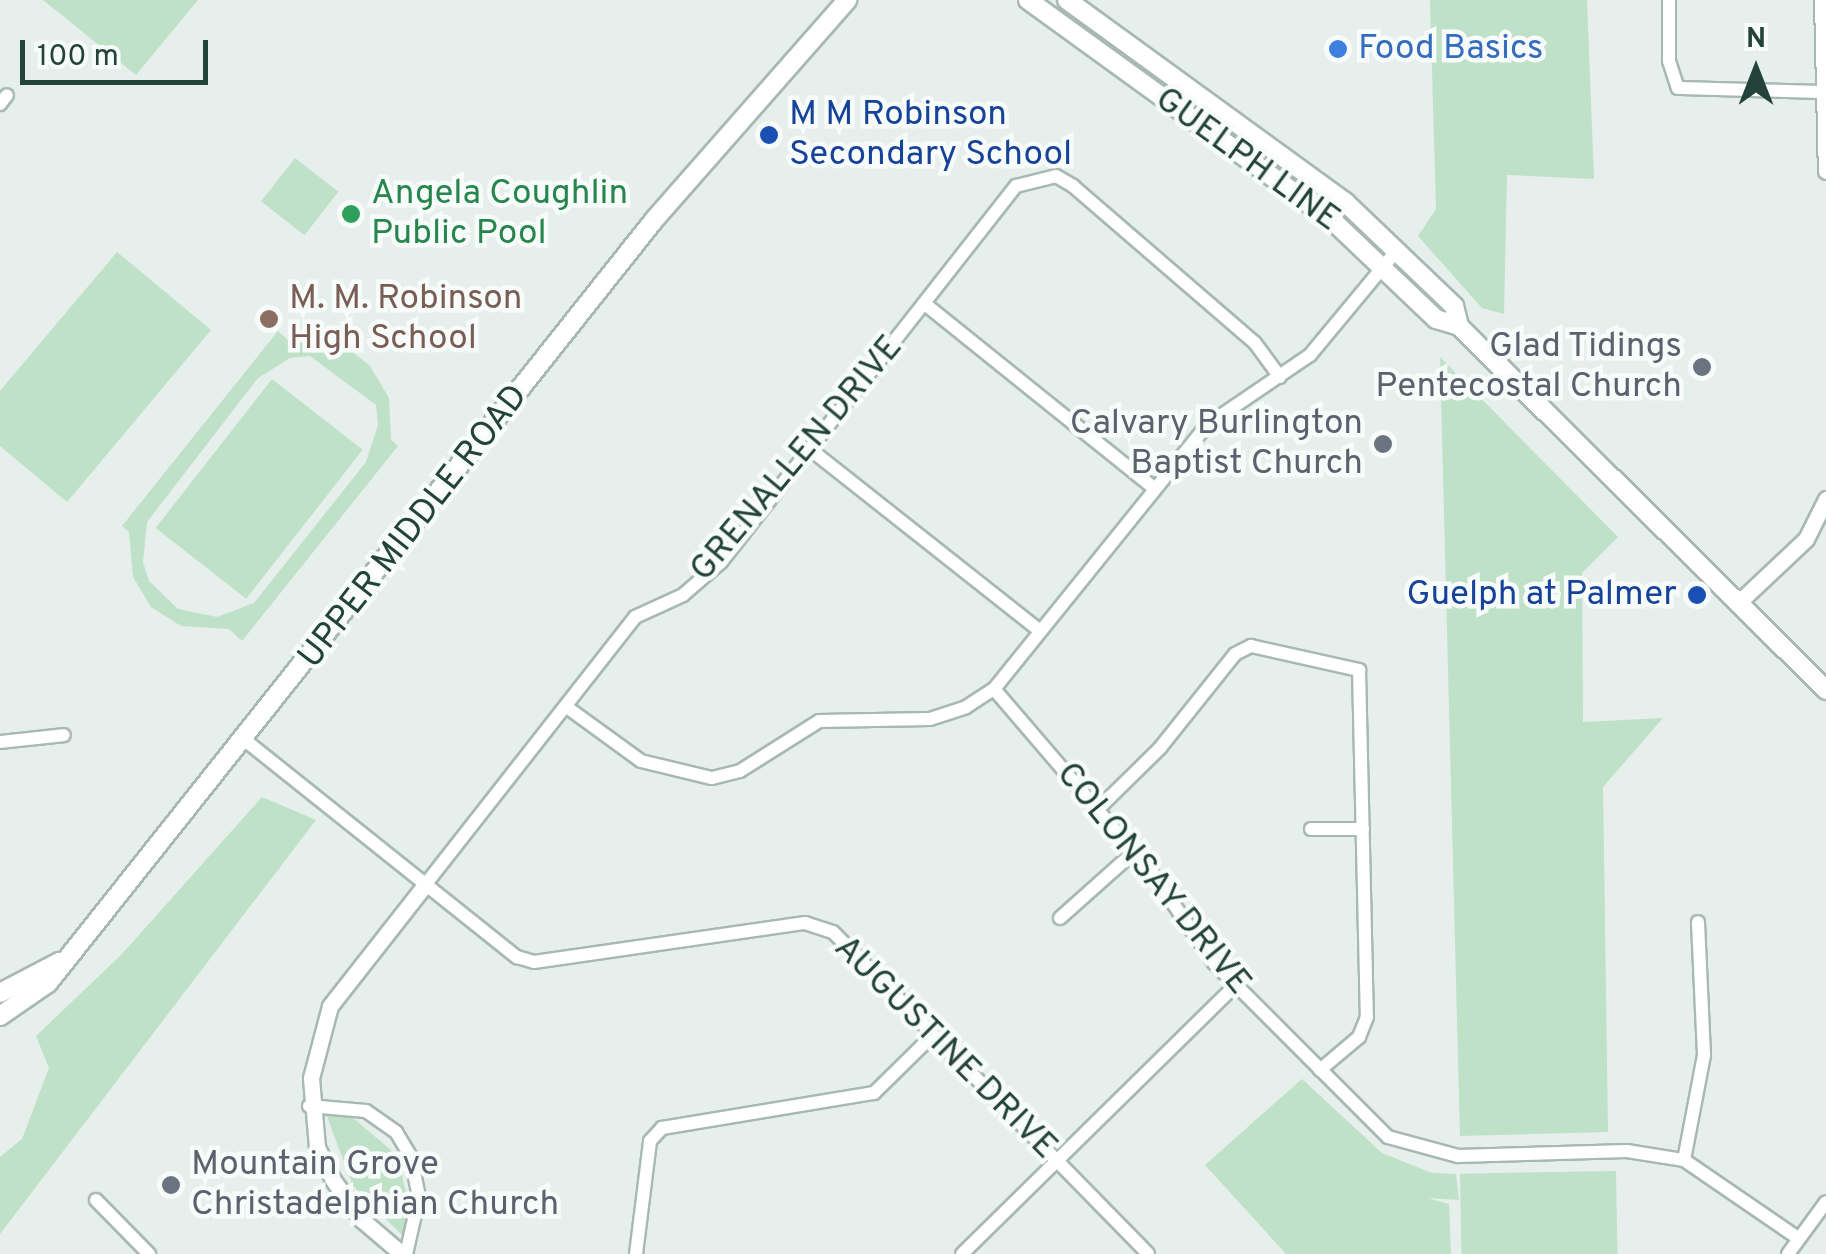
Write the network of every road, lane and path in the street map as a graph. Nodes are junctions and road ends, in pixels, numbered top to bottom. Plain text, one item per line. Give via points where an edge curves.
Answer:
1 (847, 0) edge
2 (1028, 0) edge
3 (1068, 0) edge
4 (1670, 0) edge
5 (1822, 0) edge
6 (1824, 92) edge
7 (1176, 106) junction
8 (1217, 108) junction
9 (1826, 171) edge
10 (1398, 249) junction
11 (1382, 266) junction
12 (925, 304) junction
13 (1459, 326) junction
14 (1280, 376) junction
15 (811, 450) junction
16 (1154, 488) junction
17 (1826, 499) edge
18 (1738, 603) junction
19 (1040, 631) junction
20 (994, 689) junction
21 (1826, 690) edge
22 (568, 708) junction
23 (64, 735) dead end
24 (246, 741) junction
25 (0, 742) edge
26 (1099, 808) junction
27 (1311, 829) dead end
28 (1363, 830) junction
29 (1133, 853) junction
30 (425, 885) junction
31 (1060, 918) dead end
32 (1698, 922) dead end
33 (60, 962) junction
34 (1235, 986) junction
35 (0, 993) edge
36 (0, 1016) edge
37 (932, 1036) junction
38 (1320, 1070) junction
39 (310, 1106) junction
40 (1057, 1160) junction
41 (1684, 1160) junction
42 (96, 1200) dead end
43 (1826, 1202) edge
44 (1798, 1238) junction
45 (150, 1254) edge
46 (404, 1254) edge
47 (636, 1254) edge
48 (962, 1254) edge
49 (1148, 1254) edge
50 (1788, 1254) edge

1 - 24 main road, UPPER MIDDLE ROAD via 654,220
2 - 7 main road, GUELPH LINE
3 - 8 main road, GUELPH LINE
4 - 6 street via 1669,61 1678,88
5 - 6 street
6 - 9 street
7 - 8 main road
7 - 11 main road, GUELPH LINE via 1332,220
8 - 10 main road, GUELPH LINE
10 - 11 street
10 - 13 main road, GUELPH LINE via 1454,306
11 - 13 main road, GUELPH LINE via 1436,318
11 - 14 street via 1310,355
12 - 14 street, GRENALLEN DRIVE via 1016,186 1056,176 1255,343
12 - 15 street, GRENALLEN DRIVE
12 - 16 street
13 - 18 main road, GUELPH LINE
14 - 16 street via 1220,412
15 - 19 street
15 - 22 street, GRENALLEN DRIVE via 705,578 635,618
16 - 19 street
17 - 18 street via 1806,540
18 - 21 main road, GUELPH LINE
19 - 20 street
20 - 22 street via 930,719 820,721 740,771 712,778 642,760
20 - 26 street, COLONSAY DRIVE
22 - 30 street, GRENALLEN DRIVE
23 - 25 street
24 - 30 street, AUGUSTINE DRIVE
24 - 33 main road, UPPER MIDDLE ROAD
26 - 28 street via 1160,748 1236,654 1251,646 1359,670
26 - 29 street, COLONSAY DRIVE
27 - 28 street
28 - 38 street via 1367,1018 1359,1037
29 - 31 street
29 - 34 street, COLONSAY DRIVE
30 - 37 street, AUGUSTINE DRIVE via 517,957 534,962 805,923 833,932
30 - 39 street via 330,1006 316,1038
32 - 41 street via 1704,1055
33 - 35 main road, UPPER MIDDLE ROAD
33 - 36 main road, UPPER MIDDLE ROAD via 48,983
34 - 38 street, COLONSAY DRIVE
34 - 40 street
37 - 40 street, AUGUSTINE DRIVE
37 - 47 street via 874,1094 662,1128 650,1141
38 - 41 street, COLONSAY DRIVE via 1388,1137 1418,1149 1458,1156 1628,1151
39 - 46 street via 317,1147 333,1180 362,1220
39 - 46 street via 366,1111 396,1132 411,1157 419,1196
40 - 48 street
40 - 49 street, AUGUSTINE DRIVE
41 - 44 street, COLONSAY DRIVE
42 - 45 street
43 - 44 street
44 - 50 street

